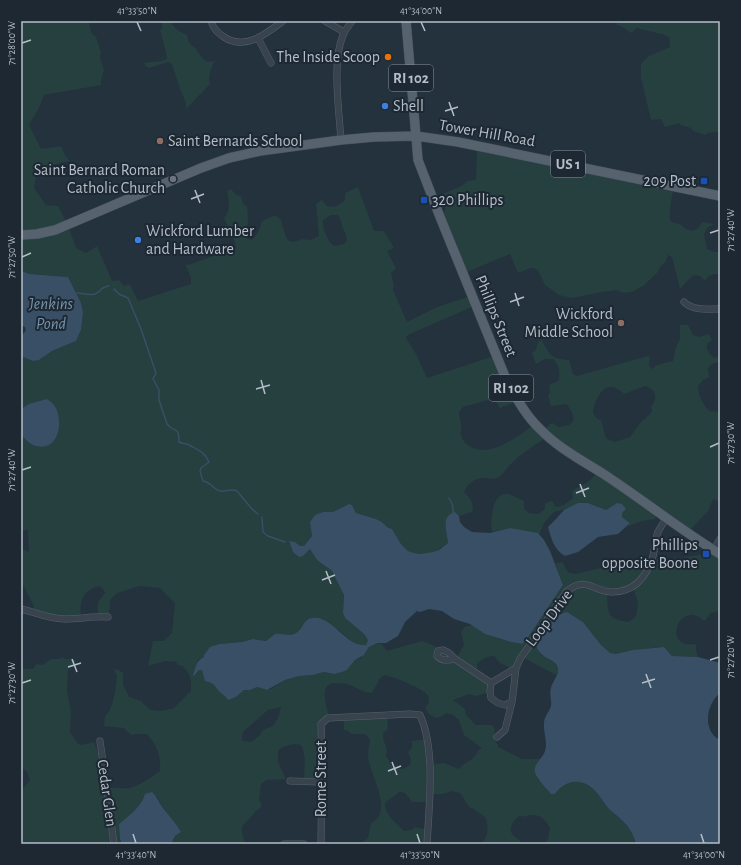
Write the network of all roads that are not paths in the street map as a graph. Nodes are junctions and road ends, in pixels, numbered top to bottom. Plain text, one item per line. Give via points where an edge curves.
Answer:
1 (211, 21) edge
2 (283, 21) edge
3 (325, 21) edge
4 (352, 21) edge
5 (406, 21) edge
6 (344, 32) junction
7 (258, 38) junction
8 (271, 63) dead end
9 (416, 136) junction
10 (341, 140) junction
11 (720, 196) edge
12 (21, 235) edge
13 (684, 302) dead end
14 (720, 309) edge
15 (666, 519) junction
16 (720, 539) edge
17 (717, 552) edge
18 (21, 608) edge
19 (108, 617) dead end
20 (455, 659) dead end
21 (516, 668) junction
22 (491, 683) junction
23 (512, 702) junction
24 (497, 737) dead end
25 (100, 741) dead end
26 (290, 781) dead end
27 (322, 782) junction
28 (114, 844) edge
29 (284, 844) edge
30 (304, 844) edge
31 (321, 844) edge
32 (427, 844) edge

1 - 7 street via 217,32 230,41 242,43
2 - 7 street
3 - 6 street
4 - 6 street
5 - 9 main road, RI 102
6 - 10 street via 338,56 337,77
7 - 8 street
9 - 10 main road, Tower Hill Road / US 1
9 - 11 main road, Tower Hill Road / US 1 via 458,142
9 - 15 main road, Phillips Street / RI 102 via 418,160 429,190 506,379 518,401 540,430
10 - 12 main road, Tower Hill Road / US 1 via 229,158 55,230
13 - 14 street via 694,308
15 - 17 main road, Phillips Street / RI 102
15 - 21 street, Loop Drive via 659,530 648,569 638,583 617,592 606,592 586,583 573,585 525,650
16 - 17 street
18 - 19 street via 52,618
20 - 22 street
21 - 22 street
21 - 23 street, Loop Drive
22 - 23 street via 492,698 505,705
23 - 24 street, Loop Drive via 505,730
25 - 28 street, Cedar Glen
26 - 27 street
27 - 31 street, Rome Street
27 - 32 street, Rome Street via 321,724 328,718 420,715 426,732 429,763
29 - 30 street

